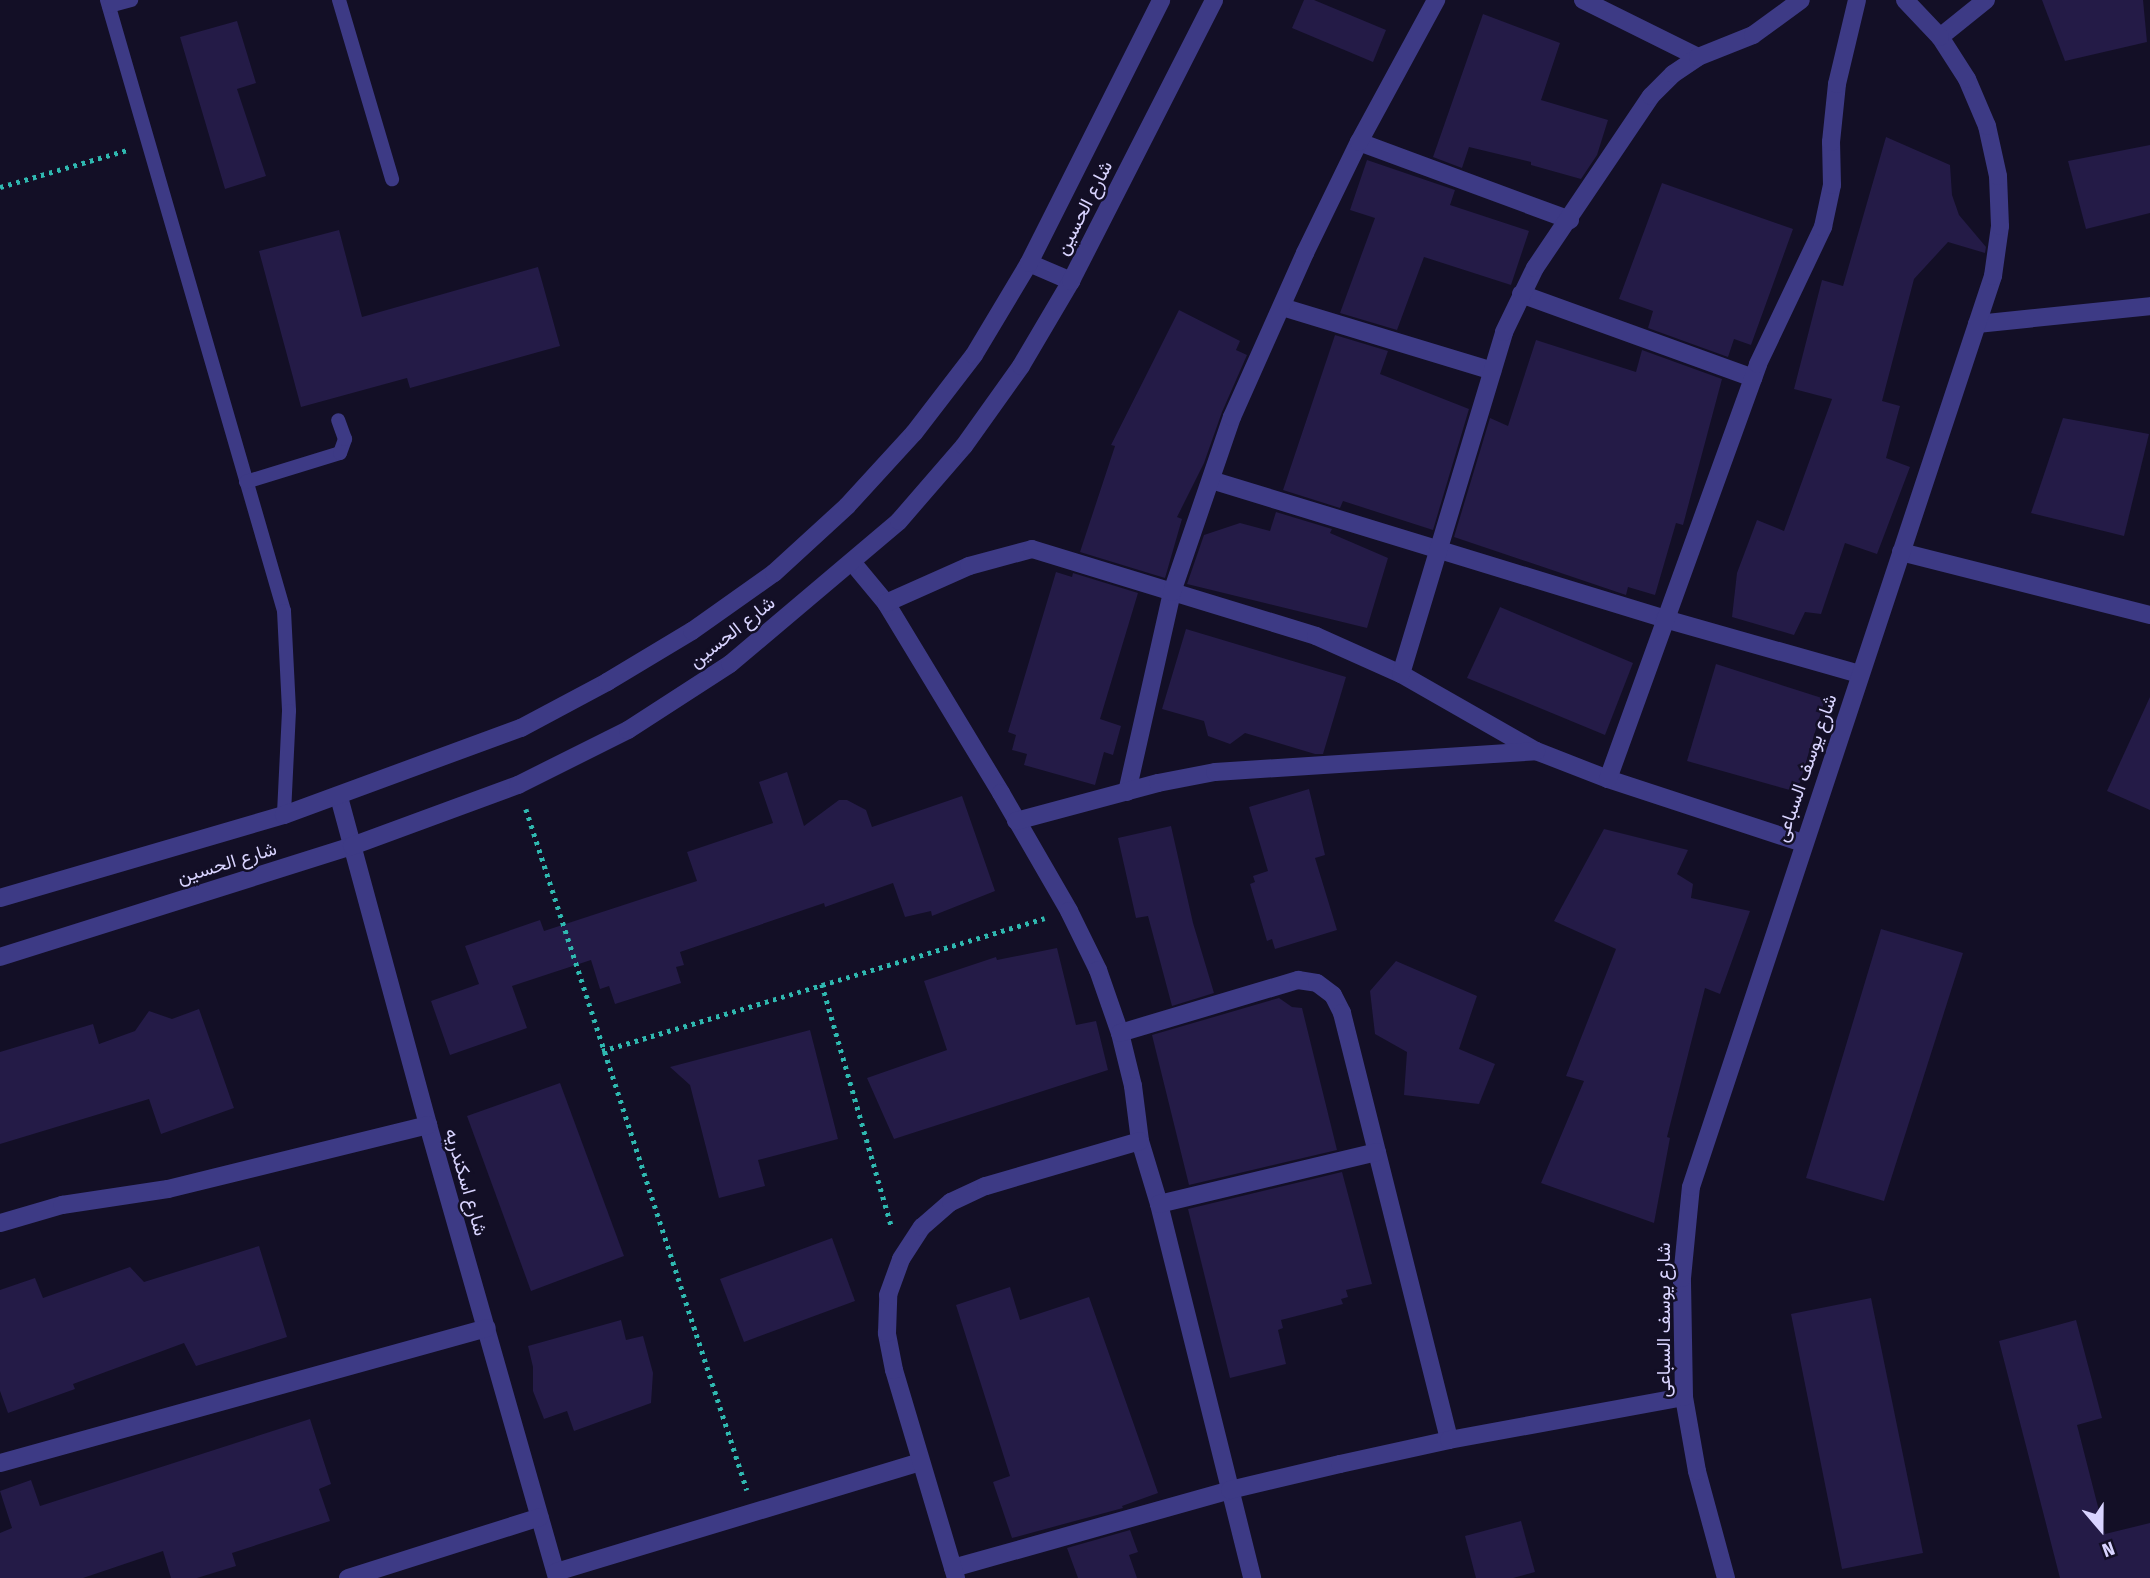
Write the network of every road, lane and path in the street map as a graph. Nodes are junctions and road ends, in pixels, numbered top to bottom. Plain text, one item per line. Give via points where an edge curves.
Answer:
1 (131, 0) edge
2 (339, 0) edge
3 (1161, 0) edge
4 (1214, 0) edge
5 (1436, 0) edge
6 (1583, 0) edge
7 (1801, 0) edge
8 (1857, 0) edge
9 (1905, 0) edge
10 (1986, 0) edge
11 (108, 3) edge
12 (1940, 37) junction
13 (1698, 57) junction
14 (1359, 142) junction
15 (148, 144) junction
16 (392, 179) dead end
17 (0, 187) edge
18 (1570, 220) junction
19 (1029, 263) junction
20 (1071, 281) junction
21 (1521, 295) junction
22 (2150, 306) edge
23 (1282, 307) junction
24 (1977, 324) junction
25 (1492, 371) junction
26 (1753, 378) junction
27 (338, 420) dead end
28 (1211, 480) junction
29 (246, 482) junction
30 (1439, 548) junction
31 (1901, 552) junction
32 (852, 562) junction
33 (1172, 592) junction
34 (886, 603) junction
35 (2150, 615) edge
36 (1665, 619) junction
37 (1401, 674) junction
38 (1860, 674) junction
39 (1536, 751) junction
40 (1608, 779) junction
41 (518, 785) junction
42 (1127, 792) junction
43 (339, 797) junction
44 (284, 815) junction
45 (1016, 821) junction
46 (1803, 844) junction
47 (352, 846) junction
48 (0, 898) edge
49 (1069, 911) junction
50 (0, 957) edge
51 (822, 984) junction
52 (1120, 1032) junction
53 (602, 1051) junction
54 (428, 1125) junction
55 (1140, 1141) junction
56 (1377, 1152) junction
57 (1159, 1204) junction
58 (0, 1223) edge
59 (901, 1259) junction
60 (487, 1328) junction
61 (1684, 1396) junction
62 (1449, 1440) junction
63 (921, 1462) junction
64 (0, 1463) edge
65 (1230, 1490) junction
66 (754, 1512) junction
67 (540, 1517) junction
68 (955, 1573) edge
69 (557, 1575) edge
70 (348, 1578) edge
71 (1252, 1578) edge
72 (1726, 1578) edge

1 - 11 lane
2 - 16 lane
3 - 19 street, شارع الحسين
4 - 20 street, شارع الحسين
5 - 14 street
6 - 13 street
7 - 13 street via 1753,35
8 - 26 street via 1837,84 1832,185 1823,227
9 - 12 street, شارع يوسف السباعى
10 - 12 street
11 - 15 lane
12 - 24 street, شارع يوسف السباعى via 1967,79 1987,126 1998,176 2000,226 1993,276
13 - 18 street via 1651,96
14 - 18 street
14 - 23 street
15 - 17 path
15 - 29 lane
18 - 21 street
19 - 20 street
19 - 43 street, شارع الحسين via 974,355 914,433 847,506 774,573 692,631 521,728
20 - 32 street, شارع الحسين via 1021,366 964,446 899,521
21 - 25 street
21 - 26 street
22 - 24 street
23 - 25 street
23 - 28 street via 1232,416
24 - 31 street, شارع يوسف السباعى
25 - 30 street
26 - 36 street
27 - 29 lane via 345,439 340,453
28 - 30 street
28 - 33 street
29 - 44 lane via 284,611 289,711
30 - 36 street
30 - 37 street
31 - 35 street
31 - 38 street, شارع يوسف السباعى
32 - 34 street
32 - 41 street, شارع الحسين via 730,664 628,730
33 - 34 street via 1032,549 969,566
33 - 37 street via 1271,620
33 - 42 street
34 - 45 street
36 - 38 street
36 - 40 street
37 - 39 street
38 - 46 street, شارع يوسف السباعى
39 - 40 street
39 - 42 street via 1227,771
40 - 46 street
41 - 47 street, شارع الحسين
41 - 53 path
42 - 45 street
43 - 44 street, شارع الحسين
43 - 47 street, شارع اسكندريه
44 - 48 street, شارع الحسين
45 - 49 street
46 - 61 street, شارع يوسف السباعى via 1691,1187 1682,1278
47 - 50 street, شارع الحسين
47 - 54 street, شارع اسكندريه
49 - 51 path
49 - 52 street via 1098,970
51 - 53 path
51 - 59 path
52 - 55 street
52 - 56 street via 1298,980 1317,983 1333,995 1342,1013
53 - 66 path
54 - 58 street via 168,1189 62,1205
54 - 60 street, شارع اسكندريه
55 - 57 street
55 - 59 street via 986,1186 951,1202 922,1227
56 - 57 street
56 - 62 street
57 - 65 street
59 - 63 street via 888,1295 887,1333
60 - 64 street
60 - 67 street, شارع اسكندريه
61 - 62 street
61 - 72 street, شارع يوسف السباعى via 1710,1527
62 - 65 street
63 - 66 street
63 - 68 street
65 - 68 street
65 - 71 street
66 - 69 street
67 - 69 street, شارع اسكندريه
67 - 70 street

